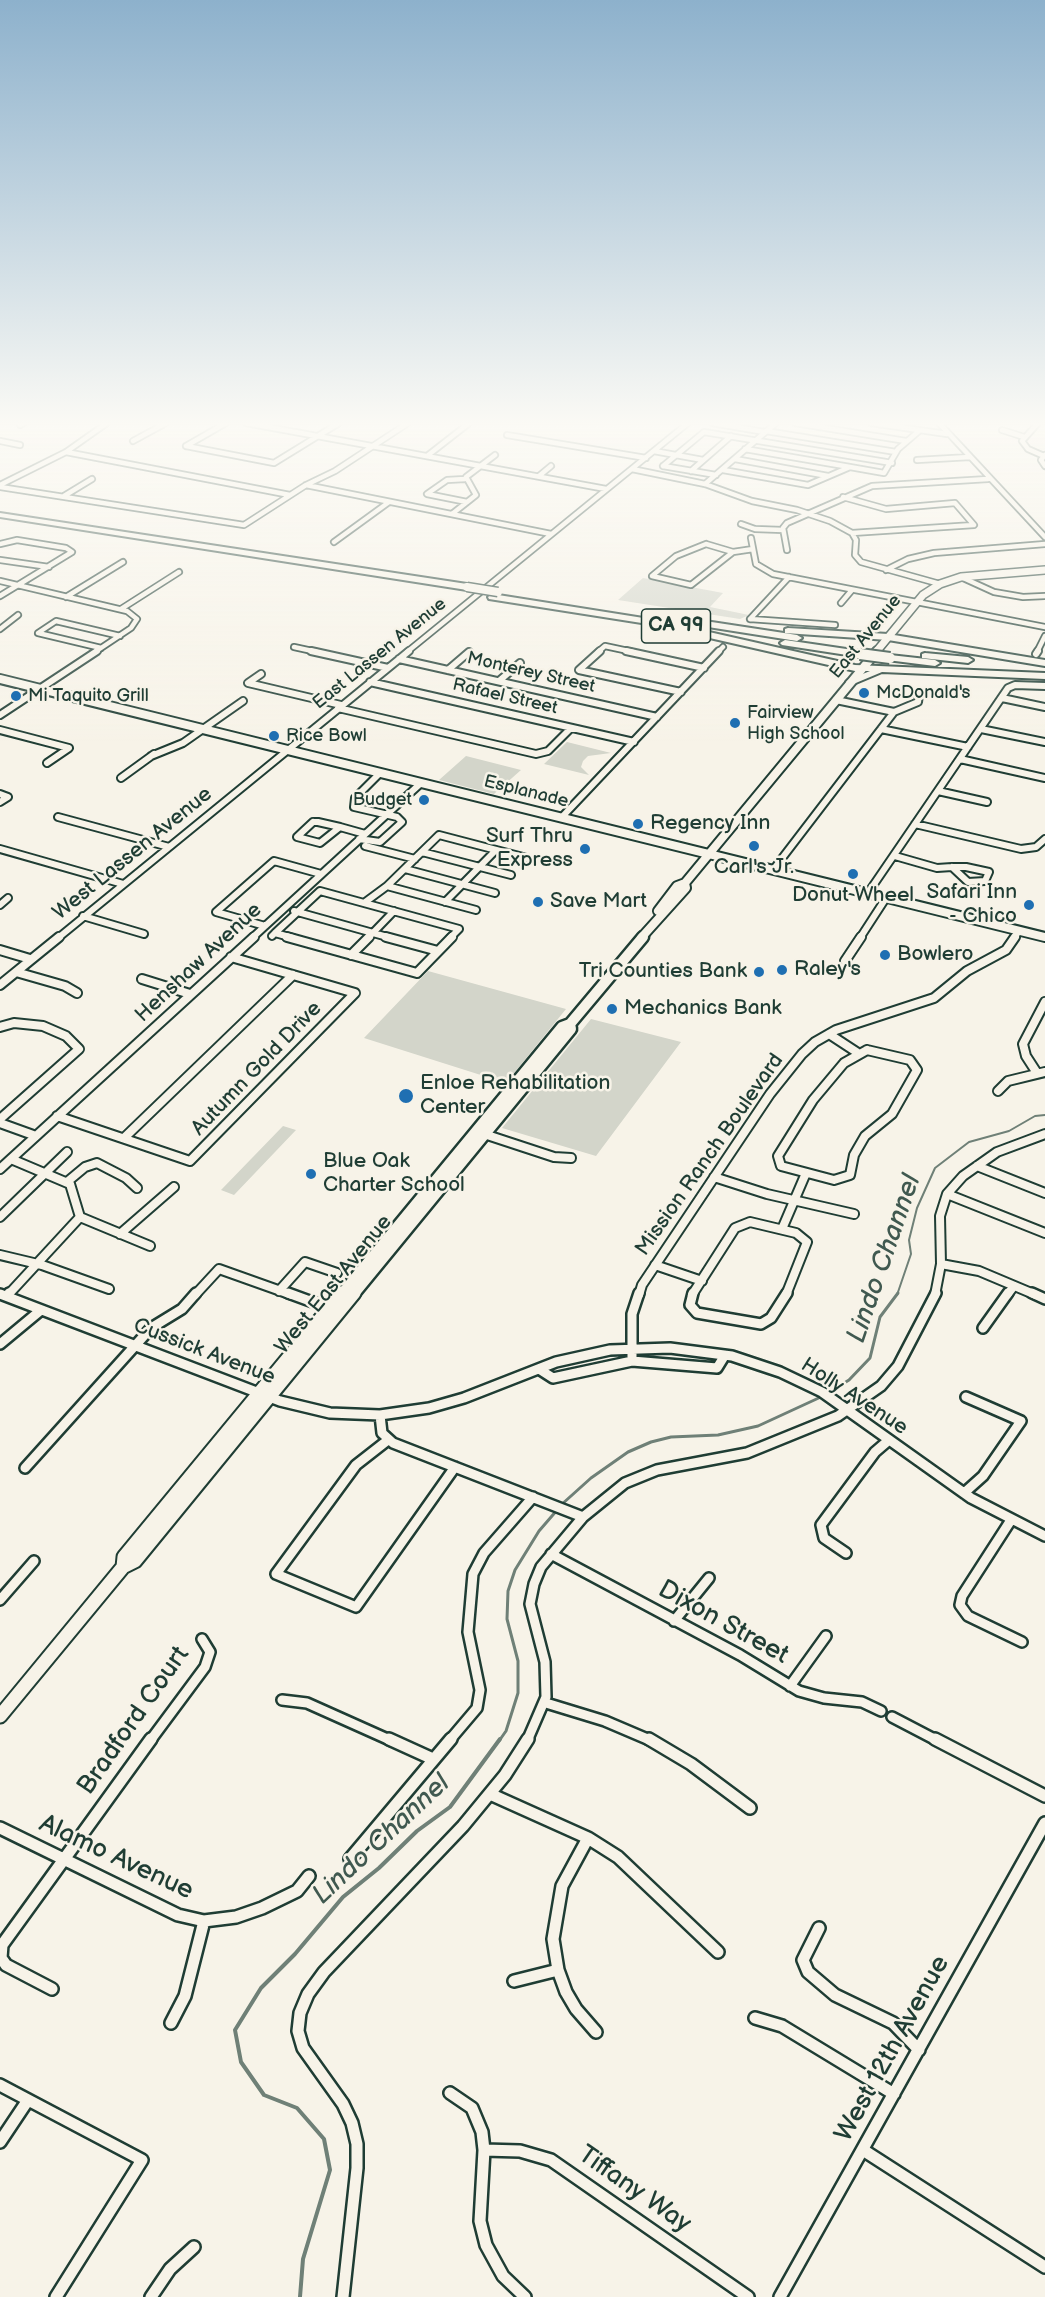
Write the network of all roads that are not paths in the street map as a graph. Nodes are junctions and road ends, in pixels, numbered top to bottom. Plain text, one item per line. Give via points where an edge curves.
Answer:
1 (62, 530) edge
2 (94, 530) edge
3 (350, 530) edge
4 (532, 530) edge
5 (556, 530) edge
6 (783, 530) edge
7 (848, 530) edge
8 (895, 530) edge
9 (852, 533) junction
10 (551, 534) junction
11 (751, 538) dead end
12 (334, 542) dead end
13 (1045, 543) edge
14 (0, 544) edge
15 (753, 549) junction
16 (787, 550) dead end
17 (733, 552) junction
18 (0, 560) edge
19 (123, 562) dead end
20 (49, 567) junction
21 (886, 570) junction
22 (1045, 570) edge
23 (179, 572) dead end
24 (789, 577) junction
25 (961, 577) junction
26 (0, 581) edge
27 (940, 584) junction
28 (18, 585) junction
29 (465, 590) junction
30 (852, 590) junction
31 (495, 595) junction
32 (0, 596) edge
33 (1045, 596) edge
34 (66, 597) junction
35 (841, 603) dead end
36 (916, 603) junction
37 (122, 609) junction
38 (18, 615) dead end
39 (678, 620) junction
40 (649, 622) junction
41 (834, 625) dead end
42 (1045, 627) edge
43 (0, 629) edge
44 (120, 636) junction
45 (1045, 636) edge
46 (888, 638) junction
47 (1043, 643) edge
48 (294, 647) dead end
49 (723, 647) dead end
50 (101, 648) junction
51 (862, 651) junction
52 (469, 652) dead end
53 (1036, 654) dead end
54 (891, 655) junction
55 (399, 659) junction
56 (520, 663) dead end
57 (1045, 665) edge
58 (388, 668) junction
59 (704, 668) junction
60 (862, 669) junction
61 (448, 670) junction
62 (936, 672) junction
63 (261, 674) dead end
64 (1045, 675) edge
65 (0, 679) edge
66 (499, 681) junction
67 (370, 682) junction
68 (851, 682) junction
69 (1045, 686) edge
70 (40, 689) junction
71 (681, 692) junction
72 (919, 695) dead end
73 (1002, 698) junction
74 (836, 700) junction
75 (243, 701) dead end
76 (340, 706) junction
77 (1045, 707) edge
78 (894, 712) junction
79 (0, 715) edge
80 (657, 717) junction
81 (571, 728) junction
82 (202, 729) junction
83 (881, 729) junction
84 (981, 729) junction
85 (0, 730) edge
86 (634, 742) junction
87 (1045, 742) edge
88 (968, 747) junction
89 (286, 750) junction
90 (960, 759) junction
91 (47, 763) dead end
92 (380, 772) junction
93 (121, 778) dead end
94 (1045, 778) edge
95 (421, 783) junction
96 (938, 791) junction
97 (0, 794) edge
98 (0, 802) edge
99 (987, 802) dead end
100 (387, 814) junction
101 (58, 817) dead end
102 (562, 818) junction
103 (915, 824) junction
104 (340, 827) junction
105 (360, 839) junction
106 (1045, 839) edge
107 (169, 847) junction
108 (0, 849) edge
109 (496, 850) junction
110 (422, 852) junction
111 (709, 854) junction
112 (895, 856) junction
113 (527, 858) dead end
114 (415, 859) junction
115 (479, 867) junction
116 (952, 867) junction
117 (405, 869) junction
118 (773, 870) junction
119 (321, 874) junction
120 (512, 875) dead end
121 (123, 884) junction
122 (462, 884) junction
123 (387, 886) junction
124 (495, 893) dead end
125 (868, 893) junction
126 (8, 898) dead end
127 (886, 898) junction
128 (445, 902) junction
129 (364, 903) junction
130 (0, 905) edge
131 (284, 908) junction
132 (476, 910) dead end
133 (298, 912) junction
134 (394, 912) junction
135 (83, 916) junction
136 (265, 926) junction
137 (1019, 930) junction
138 (373, 933) junction
139 (144, 934) dead end
140 (1045, 937) edge
141 (0, 950) edge
142 (438, 951) junction
143 (351, 954) junction
144 (231, 957) junction
145 (30, 959) junction
146 (845, 961) dead end
147 (16, 972) junction
148 (293, 975) junction
149 (142, 980) dead end
150 (0, 984) edge
151 (77, 993) dead end
152 (190, 994) junction
153 (1045, 1002) edge
154 (0, 1027) edge
155 (829, 1034) junction
156 (858, 1053) junction
157 (1041, 1072) edge
158 (998, 1091) dead end
159 (57, 1116) junction
160 (0, 1121) edge
161 (480, 1133) junction
162 (1045, 1134) edge
163 (36, 1136) junction
164 (124, 1138) junction
165 (68, 1152) dead end
166 (571, 1158) dead end
167 (11, 1159) junction
168 (977, 1166) junction
169 (0, 1169) edge
170 (45, 1173) junction
171 (806, 1173) junction
172 (714, 1177) junction
173 (67, 1182) junction
174 (174, 1187) dead end
175 (137, 1188) dead end
176 (1045, 1193) edge
177 (947, 1194) junction
178 (794, 1200) junction
179 (854, 1214) dead end
180 (0, 1217) edge
181 (80, 1217) junction
182 (782, 1229) junction
183 (1045, 1233) edge
184 (120, 1234) junction
185 (150, 1246) dead end
186 (0, 1256) edge
187 (34, 1264) junction
188 (941, 1264) junction
189 (655, 1265) junction
190 (337, 1273) dead end
191 (702, 1281) junction
192 (1014, 1286) junction
193 (109, 1289) dead end
194 (279, 1290) junction
195 (3, 1295) edge
196 (1045, 1299) edge
197 (329, 1308) junction
198 (41, 1310) junction
199 (983, 1329) dead end
200 (0, 1344) edge
201 (137, 1345) junction
202 (632, 1348) junction
203 (725, 1355) junction
204 (632, 1361) junction
205 (539, 1369) junction
206 (264, 1395) junction
207 (966, 1397) dead end
208 (847, 1410) junction
209 (380, 1415) junction
210 (388, 1440) junction
211 (889, 1440) junction
212 (24, 1467) dead end
213 (455, 1467) junction
214 (964, 1493) junction
215 (533, 1497) junction
216 (579, 1515) junction
217 (1011, 1520) junction
218 (1045, 1536) edge
219 (846, 1553) dead end
220 (551, 1554) junction
221 (34, 1560) dead end
222 (709, 1578) dead end
223 (0, 1600) edge
224 (674, 1621) junction
225 (826, 1636) dead end
226 (202, 1639) dead end
227 (1022, 1642) dead end
228 (790, 1686) junction
229 (282, 1700) dead end
230 (546, 1703) junction
231 (881, 1711) dead end
232 (0, 1716) edge
233 (892, 1717) dead end
234 (433, 1759) junction
235 (490, 1794) junction
236 (1045, 1796) edge
237 (750, 1808) dead end
238 (1045, 1823) edge
239 (0, 1828) edge
240 (588, 1838) junction
241 (63, 1859) junction
242 (350, 1860) dead end
243 (309, 1876) dead end
244 (204, 1921) junction
245 (819, 1928) dead end
246 (717, 1953) dead end
247 (558, 1970) junction
248 (514, 1981) dead end
249 (52, 1989) dead end
250 (755, 2018) dead end
251 (171, 2023) dead end
252 (596, 2032) dead end
253 (919, 2050) junction
254 (0, 2085) edge
255 (450, 2093) dead end
256 (894, 2094) junction
257 (28, 2100) junction
258 (0, 2142) edge
259 (484, 2150) junction
260 (863, 2150) junction
261 (194, 2247) dead end
262 (1045, 2267) edge
263 (56, 2297) edge
264 (152, 2297) edge
265 (343, 2297) edge
266 (525, 2297) edge
267 (748, 2297) edge
268 (780, 2297) edge

1 - 29 highway, CA 99
2 - 29 highway, CA 99
3 - 12 street
4 - 10 street
5 - 10 street, East Lassen Avenue
6 - 16 street
7 - 9 street
8 - 9 street
9 - 21 street via 857,558 866,565
10 - 55 street, East Lassen Avenue
11 - 15 street
13 - 21 street via 945,551 908,559
14 - 20 street via 9,541 48,545 72,552
15 - 17 street
15 - 24 street via 756,564 763,570
17 - 17 street via 691,585 652,576 676,556 706,544
18 - 20 street
19 - 34 street
20 - 28 street
21 - 27 street
22 - 25 main road, East Avenue
23 - 37 street
24 - 30 street
24 - 41 street via 750,619
25 - 27 main road, East Avenue
25 - 33 street via 994,592
26 - 28 street
27 - 36 main road, East Avenue
28 - 32 street
28 - 34 street
29 - 31 highway, CA 99
30 - 35 street
30 - 36 street
31 - 39 highway, CA 99
31 - 40 highway, CA 99
34 - 37 street
36 - 42 street
36 - 46 main road, East Avenue
37 - 44 street via 137,619
38 - 43 street
39 - 46 highway
39 - 51 highway, CA 99
40 - 51 highway, CA 99
40 - 60 highway
44 - 50 street
44 - 50 street via 56,621 38,633
45 - 47 street
46 - 57 highway
46 - 60 main road, East Avenue
47 - 53 street
48 - 58 street
49 - 59 street
50 - 70 street
51 - 54 highway, CA 99, bridge
52 - 61 street
54 - 57 highway, CA 99
54 - 64 highway, CA 99
55 - 58 street, East Lassen Avenue
55 - 61 street, Monterey Street
56 - 66 street
58 - 67 street, East Lassen Avenue
59 - 71 street
59 - 71 street via 605,646 579,670
60 - 62 highway
60 - 68 main road, East Avenue
61 - 66 street, Monterey Street
62 - 64 highway
62 - 68 highway via 876,672
63 - 76 street via 248,683
65 - 70 main road, Esplanade
66 - 80 street, Monterey Street
67 - 76 street, East Lassen Avenue
67 - 81 street, Rafael Street
68 - 74 main road, East Avenue
69 - 73 street via 1011,686
70 - 79 street
70 - 82 main road, Esplanade
71 - 80 street
72 - 78 street via 918,702
73 - 77 street
73 - 84 street
74 - 78 street
74 - 111 main road, East Avenue
75 - 82 street
76 - 81 street via 536,754 548,751
76 - 89 street, East Lassen Avenue
78 - 83 street
80 - 86 street
81 - 86 street, Rafael Street
82 - 89 main road, Esplanade
82 - 93 street via 175,747 151,756
83 - 88 street
83 - 118 street
84 - 87 street
84 - 88 street
85 - 91 street via 69,748
86 - 102 street
88 - 90 street
89 - 92 main road, Esplanade
89 - 107 street, West Lassen Avenue
90 - 94 street
90 - 96 street
92 - 95 main road, Esplanade
92 - 100 street via 355,798 354,807
95 - 100 street, Henshaw Avenue
95 - 102 main road, Esplanade
96 - 99 street
96 - 103 street
97 - 98 street via 8,796
100 - 105 street, Henshaw Avenue
100 - 105 street via 402,822 380,842
101 - 107 street
102 - 111 main road, Esplanade
103 - 106 street via 1021,849 1036,848
103 - 112 street
104 - 104 street via 313,822 296,837 321,843
104 - 105 street
105 - 114 street
105 - 119 street, Henshaw Avenue
107 - 121 street, West Lassen Avenue
108 - 121 street
109 - 110 street via 439,835
109 - 113 street
109 - 115 street
110 - 114 street
110 - 115 street
111 - 118 main road, Esplanade
111 - 161 main road, West East Avenue via 685,883 686,888 570,1024 571,1029
112 - 116 street via 937,868
112 - 125 street
114 - 117 street
115 - 120 street
115 - 122 street
116 - 116 street via 968,882 977,884 986,881 990,872
117 - 122 street
117 - 123 street
118 - 125 main road, Esplanade
119 - 131 street, Henshaw Avenue
119 - 136 street via 274,861 216,912
121 - 135 street, West Lassen Avenue
122 - 124 street
122 - 128 street
123 - 128 street
123 - 129 street
125 - 127 main road, Esplanade
126 - 130 street
127 - 137 main road, Esplanade
127 - 146 street
128 - 132 street
129 - 133 street via 320,891
129 - 134 street
131 - 133 street
131 - 136 street, Henshaw Avenue
133 - 138 street
133 - 143 street via 274,934
134 - 138 street
134 - 142 street via 459,929
135 - 139 street
135 - 145 street, West Lassen Avenue
136 - 144 street, Henshaw Avenue
137 - 140 main road, Esplanade
137 - 155 street, Mission Ranch Boulevard via 1006,950 967,971 933,998
138 - 142 street
138 - 143 street
141 - 145 street
142 - 143 street via 417,973
144 - 148 street, Autumn Gold Drive
144 - 152 street, Henshaw Avenue
145 - 147 street, West Lassen Avenue
147 - 150 street, West Lassen Avenue
147 - 151 street
148 - 164 street
148 - 164 street, Autumn Gold Drive via 355,993 190,1161
149 - 152 street
152 - 159 street, Henshaw Avenue
153 - 157 street via 1023,1044 1026,1056
154 - 160 street via 14,1023 43,1026 66,1036 78,1049
155 - 156 street
155 - 172 street, Mission Ranch Boulevard via 808,1048 779,1082
156 - 171 street via 841,1066 813,1100 777,1156 783,1167
156 - 171 street via 874,1050 900,1057 913,1062 917,1070 890,1116 865,1136 848,1177 834,1180
157 - 158 street via 1008,1081
159 - 163 street, Henshaw Avenue
159 - 164 street, Autumn Gold Drive
160 - 163 street
161 - 166 street via 554,1157
161 - 197 main road, West East Avenue
161 - 206 main road, West East Avenue
162 - 168 street via 1002,1149
163 - 167 street, Henshaw Avenue
165 - 170 street
167 - 169 street, Henshaw Avenue
167 - 170 street
168 - 176 street
168 - 177 street
170 - 173 street
170 - 180 street
171 - 178 street
172 - 178 street
172 - 189 street, Mission Ranch Boulevard
173 - 175 street via 85,1167 97,1163
173 - 181 street via 74,1191
174 - 184 street
177 - 183 street
177 - 188 street via 940,1216
178 - 179 street
178 - 182 street
181 - 184 street
181 - 187 street
182 - 191 street via 754,1222 739,1224
182 - 191 street via 800,1235 807,1244 787,1296 768,1321 753,1324 696,1313 690,1300
184 - 185 street
186 - 187 street
187 - 193 street
187 - 195 street
188 - 192 street via 979,1271
188 - 208 street via 935,1295 898,1366 876,1390
189 - 191 street
189 - 202 street, Mission Ranch Boulevard via 635,1302
190 - 194 street via 304,1262
192 - 196 street
192 - 199 street
194 - 197 street
194 - 201 street via 219,1269 187,1304 155,1325
195 - 198 street, Cussick Avenue
197 - 206 main road, West East Avenue
198 - 200 street
198 - 201 street, Cussick Avenue
201 - 206 street, Cussick Avenue
201 - 212 street
202 - 203 street, Holly Avenue via 679,1348
202 - 204 street, Mission Ranch Boulevard
202 - 205 street, Holly Avenue via 582,1355
203 - 204 street via 717,1368
203 - 208 street, Holly Avenue via 788,1375
204 - 205 street via 553,1378
205 - 209 street, Holly Avenue via 446,1404
206 - 209 street, Cussick Avenue via 330,1413
206 - 232 main road, West East Avenue via 135,1561 123,1567
207 - 214 street via 1021,1421 983,1476
208 - 211 street, Holly Avenue
208 - 216 street via 733,1457 644,1474
209 - 210 street via 381,1431
210 - 213 street
210 - 213 street via 356,1466 276,1574 356,1607
211 - 214 street, Holly Avenue
211 - 219 street via 872,1456 821,1525 824,1538
213 - 215 street
214 - 217 street, Holly Avenue
215 - 216 street
215 - 234 street via 476,1566 468,1632 479,1703 472,1717
216 - 220 street
217 - 218 street, Holly Avenue
217 - 227 street via 960,1605 968,1616
220 - 224 street, Dixon Street
220 - 230 street via 537,1576 530,1604 545,1662
221 - 223 street
222 - 224 street
224 - 228 street, Dixon Street
225 - 228 street
226 - 241 street, Bradford Court via 210,1652 205,1667
228 - 231 street, Dixon Street via 815,1696 862,1702
229 - 234 street via 308,1703
230 - 235 street via 528,1741
230 - 237 street via 647,1738 691,1764
233 - 236 street
234 - 242 street
235 - 240 street
235 - 265 street via 324,1972 300,2013 298,2031 303,2049 343,2104 357,2144
238 - 253 street, West 12th Avenue
239 - 241 street, Alamo Avenue
240 - 246 street via 636,1872
240 - 247 street via 559,1896 553,1939
241 - 244 street, Alamo Avenue via 178,1915
241 - 249 street via 5,1940 0,1954 9,1968
243 - 244 street, Alamo Avenue via 297,1891 262,1908 236,1917
244 - 251 street via 185,1996
245 - 253 street via 803,1960 808,1972 835,1995 893,2023
247 - 248 street
247 - 252 street via 571,2001
250 - 256 street via 782,2025
253 - 256 street, West 12th Avenue
254 - 257 street
255 - 259 street via 476,2115
256 - 260 street, West 12th Avenue
257 - 258 street
257 - 263 street via 142,2160
259 - 266 street via 482,2233 496,2267
259 - 267 street, Tiffany Way via 520,2151 551,2160
260 - 262 street
260 - 268 street, West 12th Avenue
261 - 264 street via 170,2269

